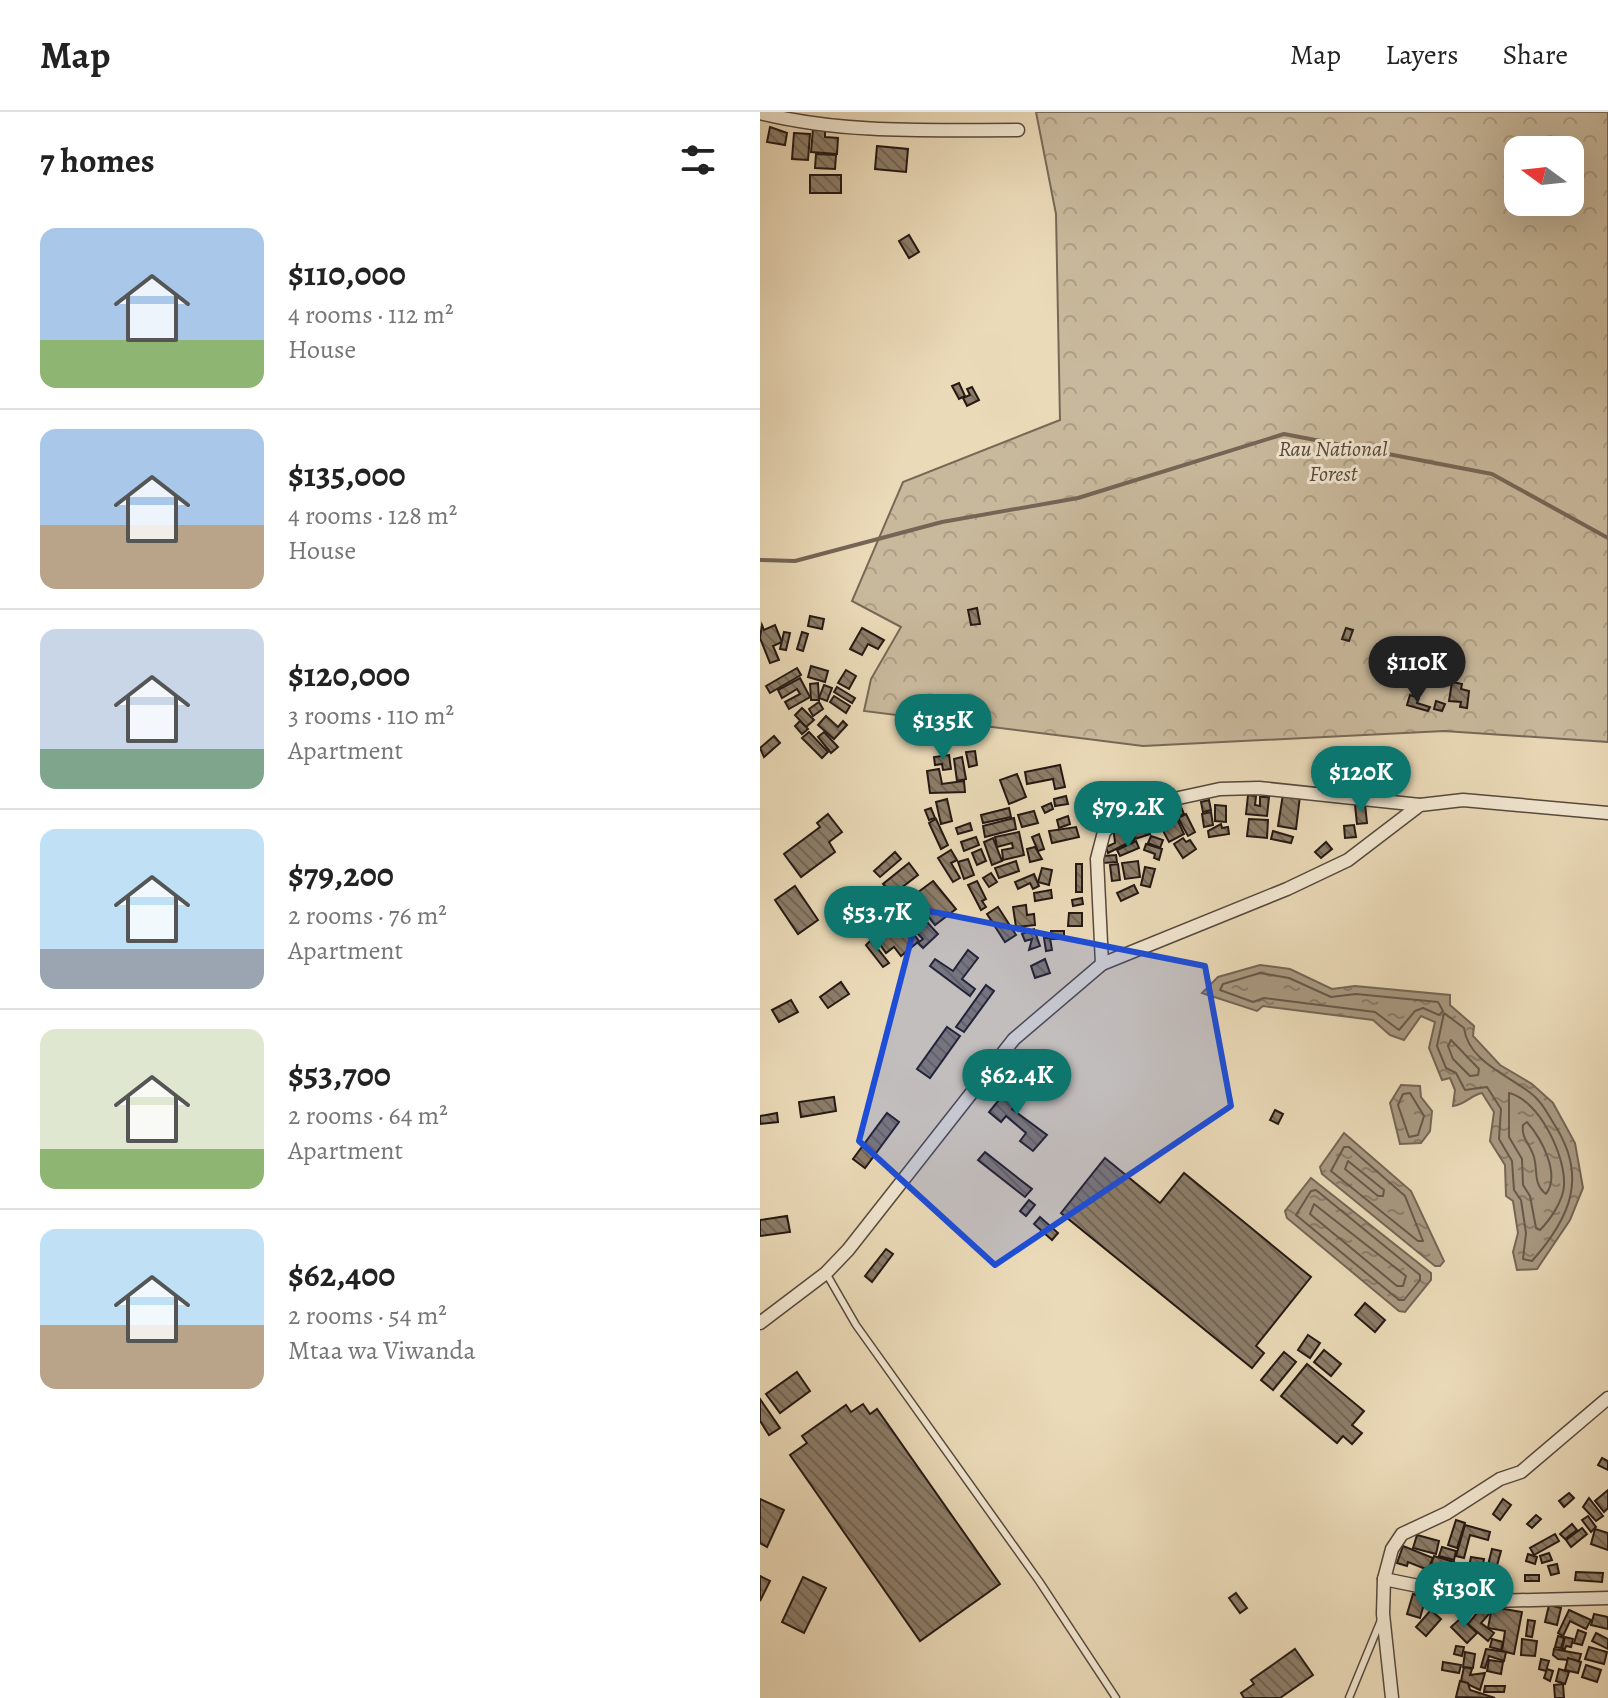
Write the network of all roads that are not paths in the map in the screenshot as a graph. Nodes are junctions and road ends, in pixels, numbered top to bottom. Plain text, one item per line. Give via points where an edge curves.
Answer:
1 (760, 113) edge
2 (1018, 130) dead end
3 (1420, 805) junction
4 (1608, 813) edge
5 (1102, 964) junction
6 (826, 1273) junction
7 (760, 1323) edge
8 (1608, 1398) edge
9 (1384, 1579) junction
10 (1608, 1598) edge
11 (1383, 1614) junction
12 (1116, 1698) edge
13 (1349, 1698) edge
14 (1392, 1698) edge

1 - 2 street via 857,129
3 - 4 street via 1463,800
3 - 5 street via 1348,860
3 - 5 street via 1259,788 1220,789 1128,809 1104,832 1097,859
5 - 6 street via 1024,1028
6 - 7 street
6 - 12 lane via 856,1325
8 - 9 street via 1521,1472 1402,1534
9 - 10 street via 1492,1601
9 - 11 street
11 - 13 lane
11 - 14 street

